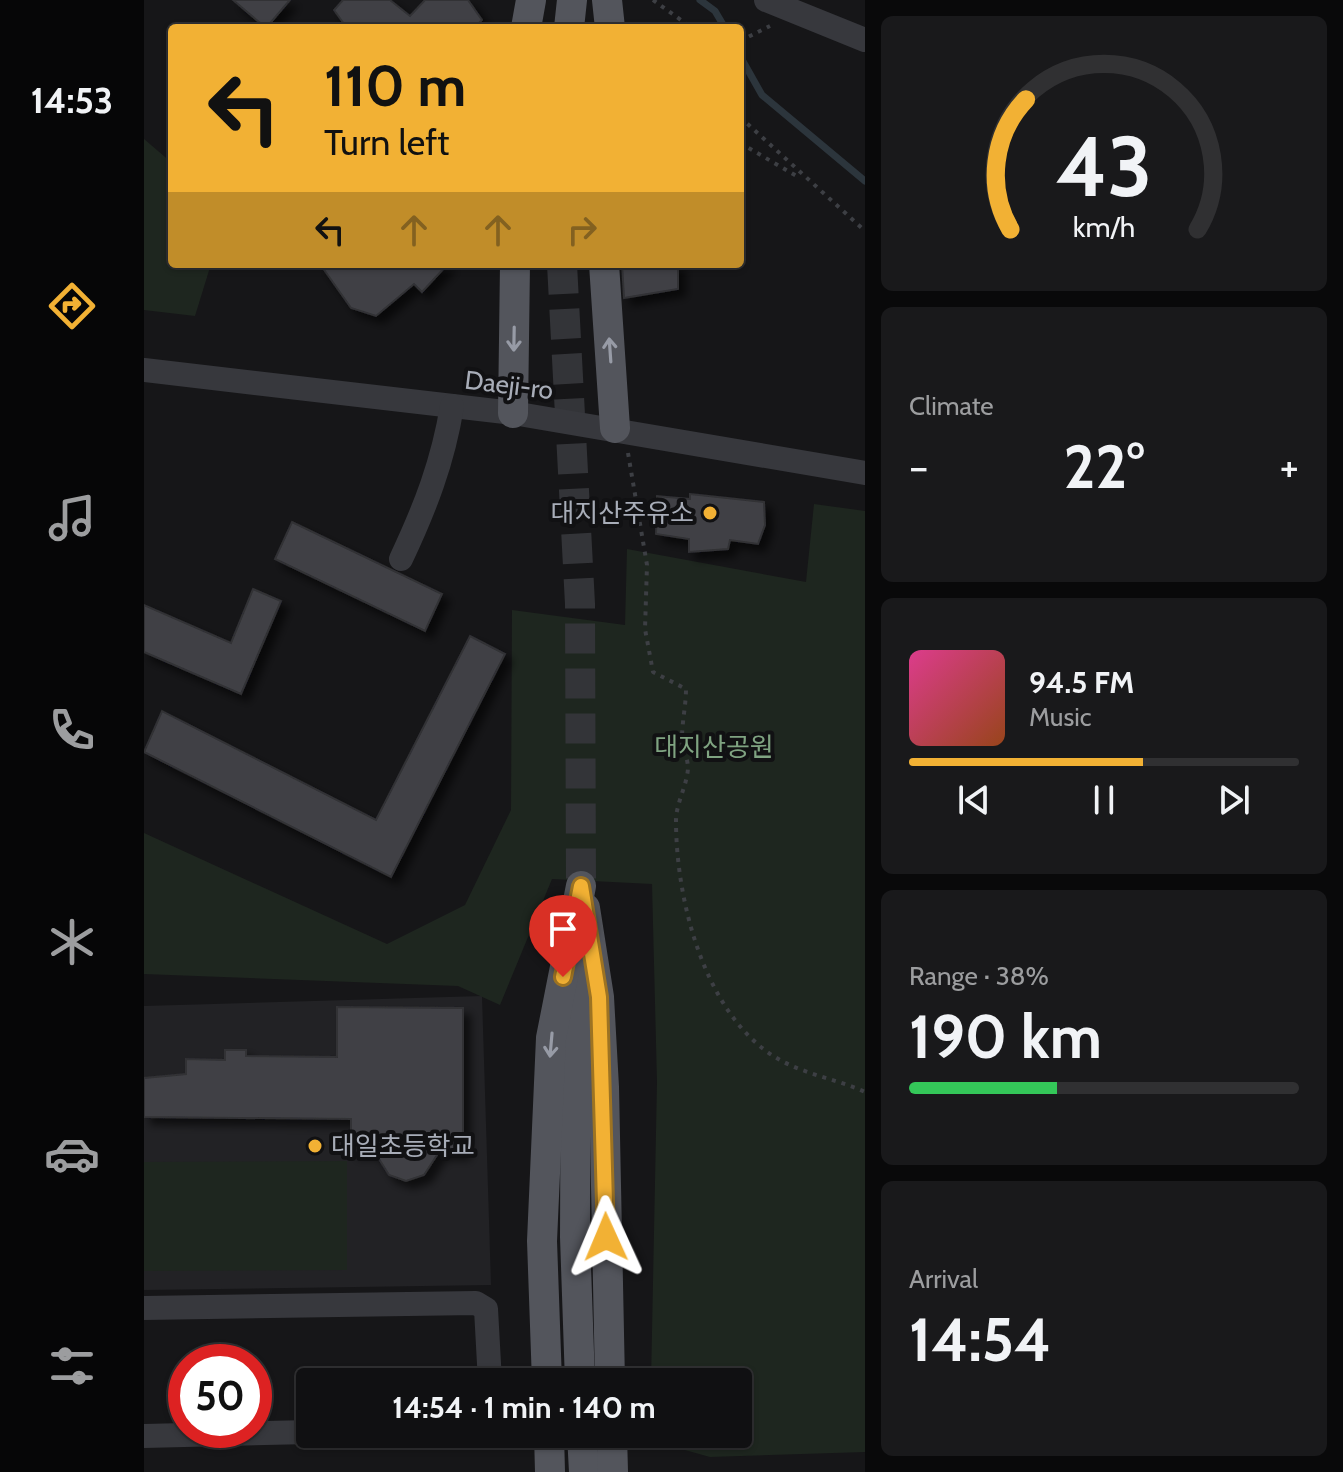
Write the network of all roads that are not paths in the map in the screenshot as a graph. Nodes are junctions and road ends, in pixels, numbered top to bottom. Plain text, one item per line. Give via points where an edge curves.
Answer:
1 (531, 0) edge
2 (766, 0) edge
3 (527, 24) edge
4 (865, 40) edge
5 (515, 268) edge
6 (604, 268) edge
7 (144, 370) edge
8 (452, 406) junction
9 (513, 413) junction
10 (621, 430) junction
11 (865, 473) edge
12 (401, 559) dead end
13 (581, 886) junction
14 (144, 1308) edge
15 (489, 1368) edge
16 (547, 1368) edge
17 (580, 1368) edge
18 (610, 1368) edge
19 (296, 1432) edge
20 (144, 1436) edge
21 (549, 1448) edge
22 (583, 1448) edge
23 (612, 1448) edge
24 (550, 1472) edge
25 (584, 1472) edge
26 (613, 1472) edge

1 - 3 main road
2 - 4 street
5 -> 9 main road
10 -> 6 main road
7 - 8 street, Daeji-ro
8 - 9 street, Daeji-ro
8 - 12 street via 440,466
9 - 10 street, Daeji-ro
10 - 11 street, Daeji-ro
13 -> 16 main road via 551,1038 542,1241
13 - 17 main road via 576,1095
13 - 18 main road via 599,997
14 - 15 street via 476,1303 486,1309
19 - 20 street
21 - 24 main road
22 - 25 main road
23 - 26 main road

